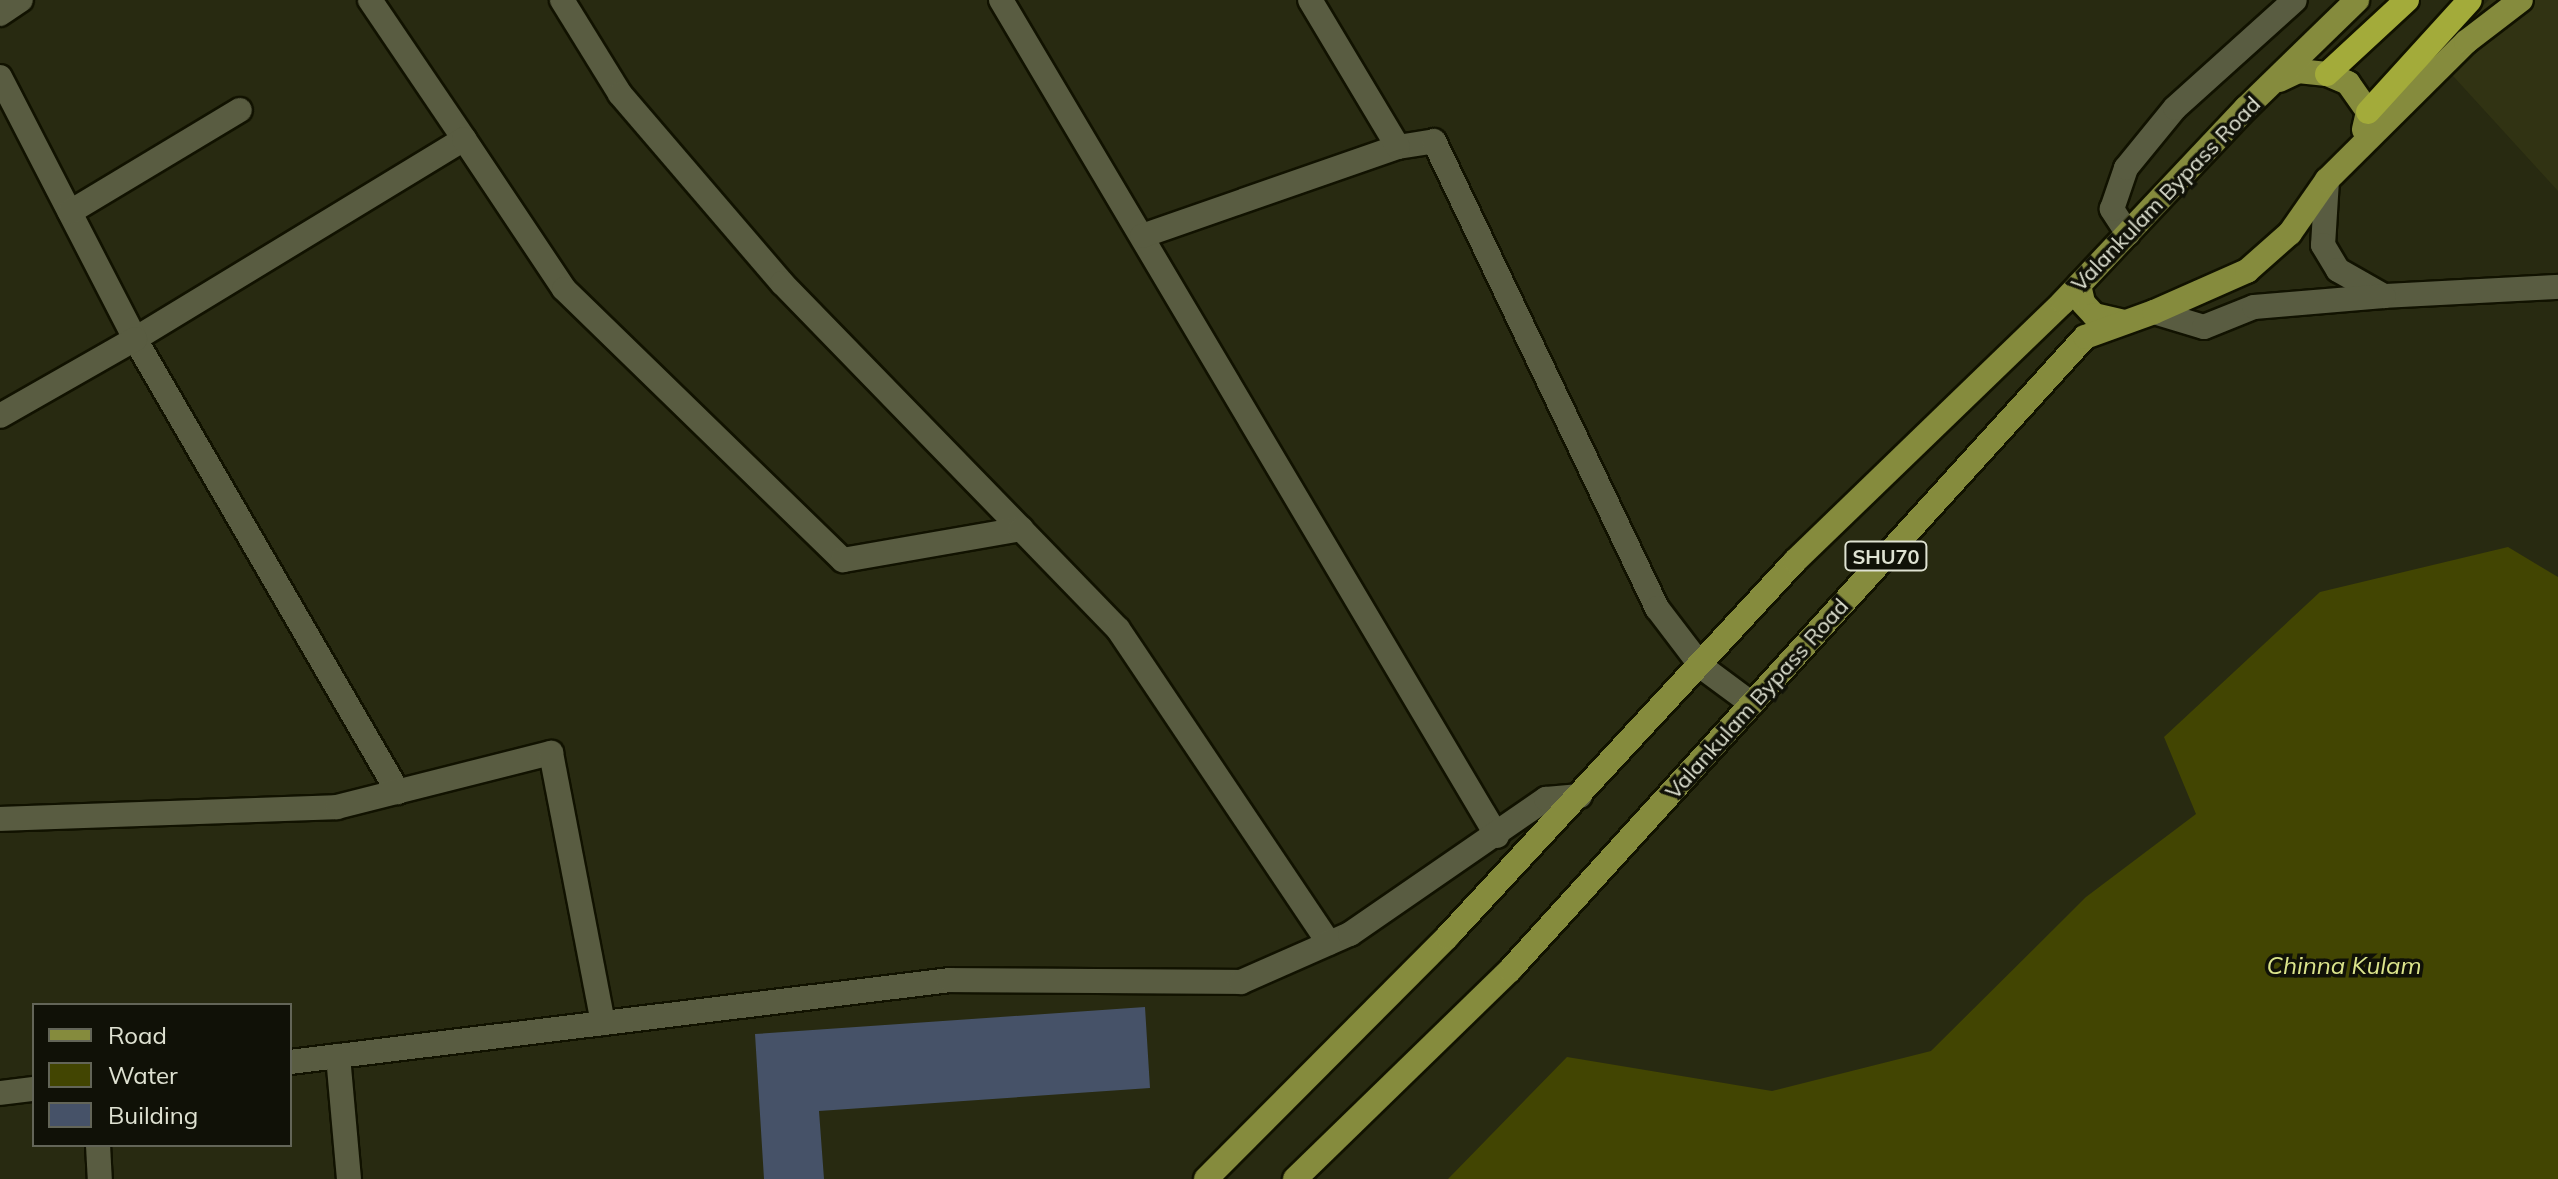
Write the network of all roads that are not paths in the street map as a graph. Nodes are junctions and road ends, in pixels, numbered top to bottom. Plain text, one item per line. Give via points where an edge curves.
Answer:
1 (21, 0) edge
2 (370, 0) edge
3 (562, 0) edge
4 (1001, 0) edge
5 (1310, 0) edge
6 (2295, 0) edge
7 (2357, 0) edge
8 (2407, 0) edge
9 (2470, 0) edge
10 (2521, 0) edge
11 (0, 14) edge
12 (2327, 74) junction
13 (0, 77) edge
14 (2274, 83) junction
15 (240, 110) dead end
16 (2368, 112) junction
17 (464, 139) junction
18 (1398, 147) junction
19 (2360, 147) junction
20 (2327, 180) junction
21 (70, 212) junction
22 (2128, 234) junction
23 (1142, 236) junction
24 (2079, 285) junction
25 (2558, 287) edge
26 (2384, 296) junction
27 (2154, 312) junction
28 (2124, 322) junction
29 (135, 339) junction
30 (0, 416) edge
31 (1021, 529) junction
32 (1702, 667) junction
33 (1752, 704) junction
34 (398, 792) junction
35 (1580, 796) junction
36 (0, 819) edge
37 (1497, 836) junction
38 (1329, 943) junction
39 (603, 1023) junction
40 (338, 1056) junction
41 (292, 1062) edge
42 (32, 1089) edge
43 (0, 1093) edge
44 (98, 1147) edge
45 (100, 1179) edge
46 (349, 1179) edge
47 (1206, 1179) edge
48 (1295, 1179) edge

1 - 11 street
2 - 17 street
3 - 31 street via 620,94 782,283
4 - 23 street
5 - 18 street
6 - 22 street via 2175,108 2126,168 2112,209
7 - 14 main road, Valankulam Bypass Road / SHU70
8 - 12 highway
9 - 16 highway
10 - 19 main road, Valankulam Bypass Road / SHU70 via 2466,42
12 - 14 main road via 2298,71
12 - 16 main road via 2348,83
13 - 21 street
14 - 22 main road, Valankulam Bypass Road / SHU70
15 - 21 street
16 - 19 main road
17 - 29 street
17 - 31 street via 564,289 843,560
18 - 23 street
18 - 32 street via 1434,141 1657,608
19 - 20 main road, Valankulam Bypass Road / SHU70
20 - 26 street via 2323,245 2338,270
20 - 27 main road, Valankulam Bypass Road / SHU70 via 2290,233 2247,271
21 - 29 street
22 - 24 main road, Valankulam Bypass Road / SHU70
23 - 37 street
24 - 28 main road via 2083,303 2094,315
24 - 32 main road, Valankulam Bypass Road / SHU70 via 1795,561
25 - 26 street
26 - 27 street via 2254,307 2204,327
27 - 28 main road, Valankulam Bypass Road / SHU70
28 - 33 main road, Valankulam Bypass Road / SHU70 via 2085,337
29 - 30 street
29 - 34 street
31 - 38 street via 1118,629
32 - 33 street
32 - 35 main road, Valankulam Bypass Road / SHU70
33 - 48 main road, Valankulam Bypass Road / SHU70 via 1510,970
34 - 36 street via 337,807
34 - 39 street via 551,753
35 - 37 street via 1546,799
35 - 47 main road, Valankulam Bypass Road / SHU70
37 - 38 street
38 - 39 street via 1241,982 950,980
39 - 40 street
40 - 41 street
40 - 46 street
42 - 43 street
44 - 45 street

